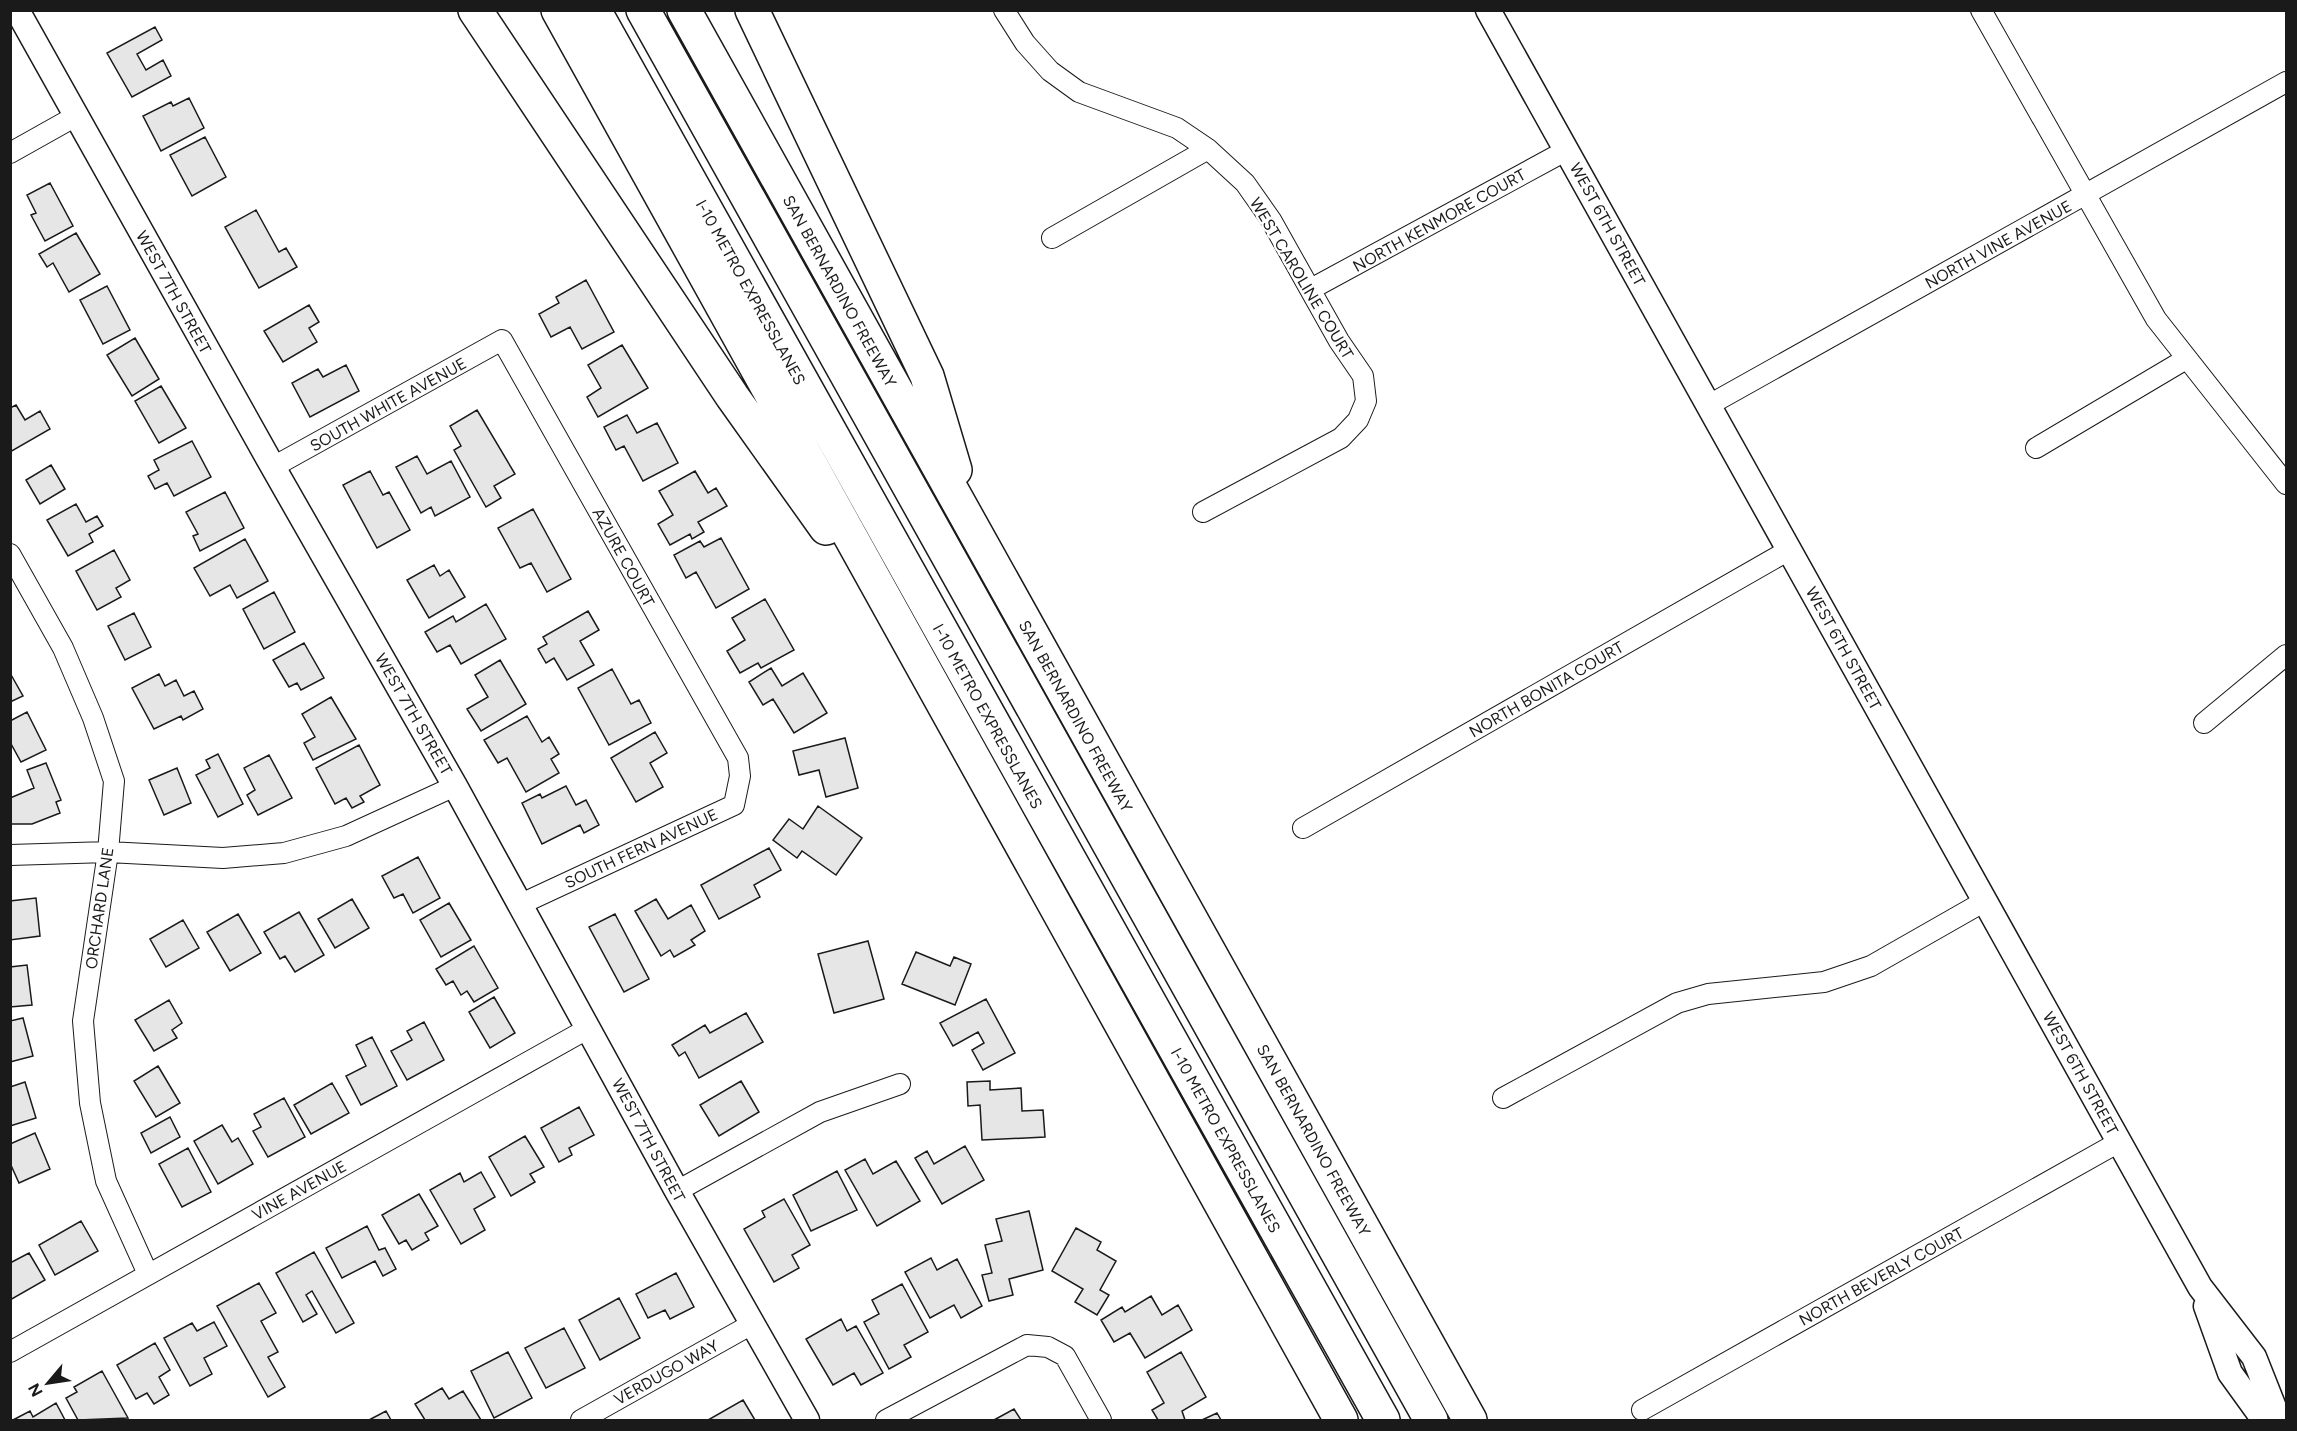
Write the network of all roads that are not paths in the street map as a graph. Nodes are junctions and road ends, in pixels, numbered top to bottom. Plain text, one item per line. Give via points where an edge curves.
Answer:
1 (17, 10) edge
2 (475, 10) edge
3 (558, 10) edge
4 (594, 10) edge
5 (642, 10) edge
6 (684, 10) edge
7 (752, 10) edge
8 (1004, 10) edge
9 (1488, 10) edge
10 (1981, 10) edge
11 (2286, 82) edge
12 (76, 116) junction
13 (1208, 148) junction
14 (1567, 150) junction
15 (10, 153) edge
16 (2085, 195) junction
17 (1052, 238) dead end
18 (1311, 289) junction
19 (502, 340) joint
20 (2186, 359) junction
21 (1709, 405) junction
22 (2036, 448) dead end
23 (273, 467) junction
24 (2286, 484) edge
25 (1203, 512) dead end
26 (974, 532) junction
27 (1789, 550) junction
28 (10, 554) edge
29 (2286, 655) edge
30 (922, 661) junction
31 (2204, 723) dead end
32 (740, 776) joint
33 (455, 786) junction
34 (1303, 828) dead end
35 (108, 852) junction
36 (10, 855) edge
37 (1985, 901) junction
38 (521, 904) junction
39 (589, 1028) junction
40 (900, 1084) dead end
41 (1503, 1098) dead end
42 (2119, 1142) junction
43 (677, 1191) junction
44 (148, 1274) junction
45 (2200, 1287) junction
46 (752, 1324) junction
47 (10, 1352) edge
48 (1642, 1410) dead end
49 (581, 1420) edge
50 (807, 1420) edge
51 (886, 1420) edge
52 (1101, 1420) edge
53 (1341, 1420) edge
54 (1383, 1420) edge
55 (1431, 1420) edge
56 (1470, 1420) edge
57 (2264, 1420) edge
58 (2279, 1420) edge

1 - 12 street, WEST 7TH STREET
2 - 30 highway via 732,396
3 - 30 highway
4 - 54 highway, I-10 METRO EXPRESSLANES
5 - 55 highway
6 - 26 highway, SAN BERNARDINO FREEWAY
7 - 26 highway via 927,376
8 - 13 street, WEST CAROLINE COURT via 1050,71 1079,92 1177,128
9 - 14 street, WEST 6TH STREET
10 - 16 street
11 - 16 street, NORTH VINE AVENUE
12 - 15 street
12 - 23 street, WEST 7TH STREET
13 - 17 street
13 - 18 street, WEST CAROLINE COURT via 1245,183
14 - 18 street, NORTH KENMORE COURT
14 - 21 street, WEST 6TH STREET
16 - 20 street via 2156,319
16 - 21 street, NORTH VINE AVENUE
18 - 25 street, WEST CAROLINE COURT via 1363,376 1366,401 1358,420 1341,438
19 - 23 street, SOUTH WHITE AVENUE
19 - 32 street, AZURE COURT via 738,758
20 - 22 street
20 - 24 street
21 - 27 street, WEST 6TH STREET
23 - 33 street, WEST 7TH STREET
26 - 56 highway, SAN BERNARDINO FREEWAY
27 - 34 street, NORTH BONITA COURT
27 - 37 street, WEST 6TH STREET
28 - 35 street, ORCHARD LANE via 63,648 97,728 114,781
29 - 31 street
30 - 53 highway
32 - 38 street, SOUTH FERN AVENUE via 734,804
33 - 35 street via 346,836 284,854 223,858
33 - 38 street, WEST 7TH STREET
35 - 36 street
35 - 44 street, ORCHARD LANE via 83,1021 90,1104 106,1180
37 - 41 street via 1871,966 1824,982 1708,994 1677,1004
37 - 42 street, WEST 6TH STREET
38 - 39 street, WEST 7TH STREET
39 - 43 street, WEST 7TH STREET
39 - 44 street, VINE AVENUE
40 - 43 street via 820,1112
42 - 45 street, WEST 6TH STREET
42 - 48 street, NORTH BEVERLY COURT
43 - 46 street, WEST 7TH STREET
44 - 47 street, VINE AVENUE
45 - 57 street, WEST 6TH STREET via 2230,1373
45 - 58 street, WEST 6TH STREET via 2254,1357
46 - 49 street, VERDUGO WAY
46 - 50 street, WEST 7TH STREET
51 - 52 street via 1027,1345 1048,1347 1065,1356

